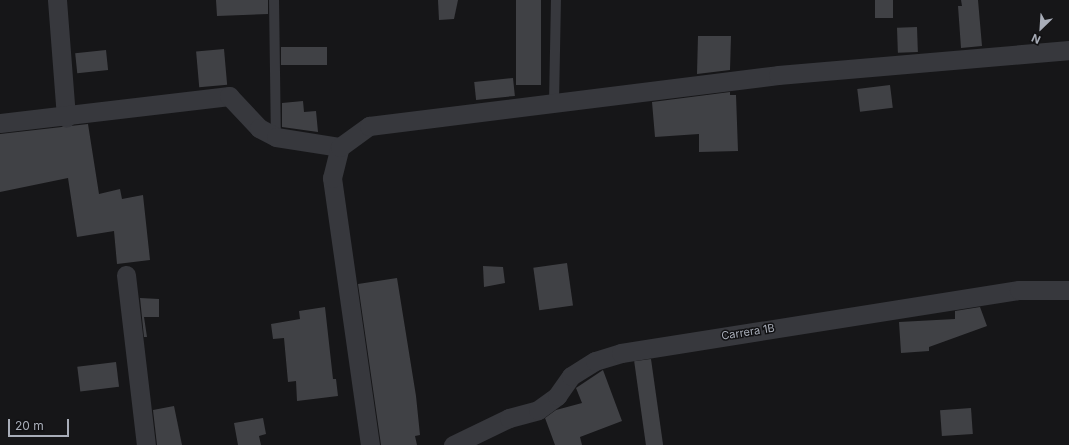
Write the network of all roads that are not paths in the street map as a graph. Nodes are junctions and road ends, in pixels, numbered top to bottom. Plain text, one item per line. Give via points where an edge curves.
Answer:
1 (57, 0) edge
2 (274, 0) edge
3 (556, 0) edge
4 (1069, 50) edge
5 (554, 103) junction
6 (66, 118) junction
7 (0, 123) edge
8 (276, 137) junction
9 (340, 147) junction
10 (126, 275) dead end
11 (1069, 290) edge
12 (146, 445) edge
13 (370, 445) edge
14 (453, 445) edge

1 - 6 street
2 - 8 lane
3 - 5 lane
4 - 5 street via 778,76
5 - 9 street via 369,126
6 - 7 street
6 - 8 street via 229,96 259,128
8 - 9 street
9 - 13 street via 332,178
10 - 12 street
11 - 14 street, Carrera 1B via 1019,290 620,353 595,361 571,376 557,396 538,410 509,418

